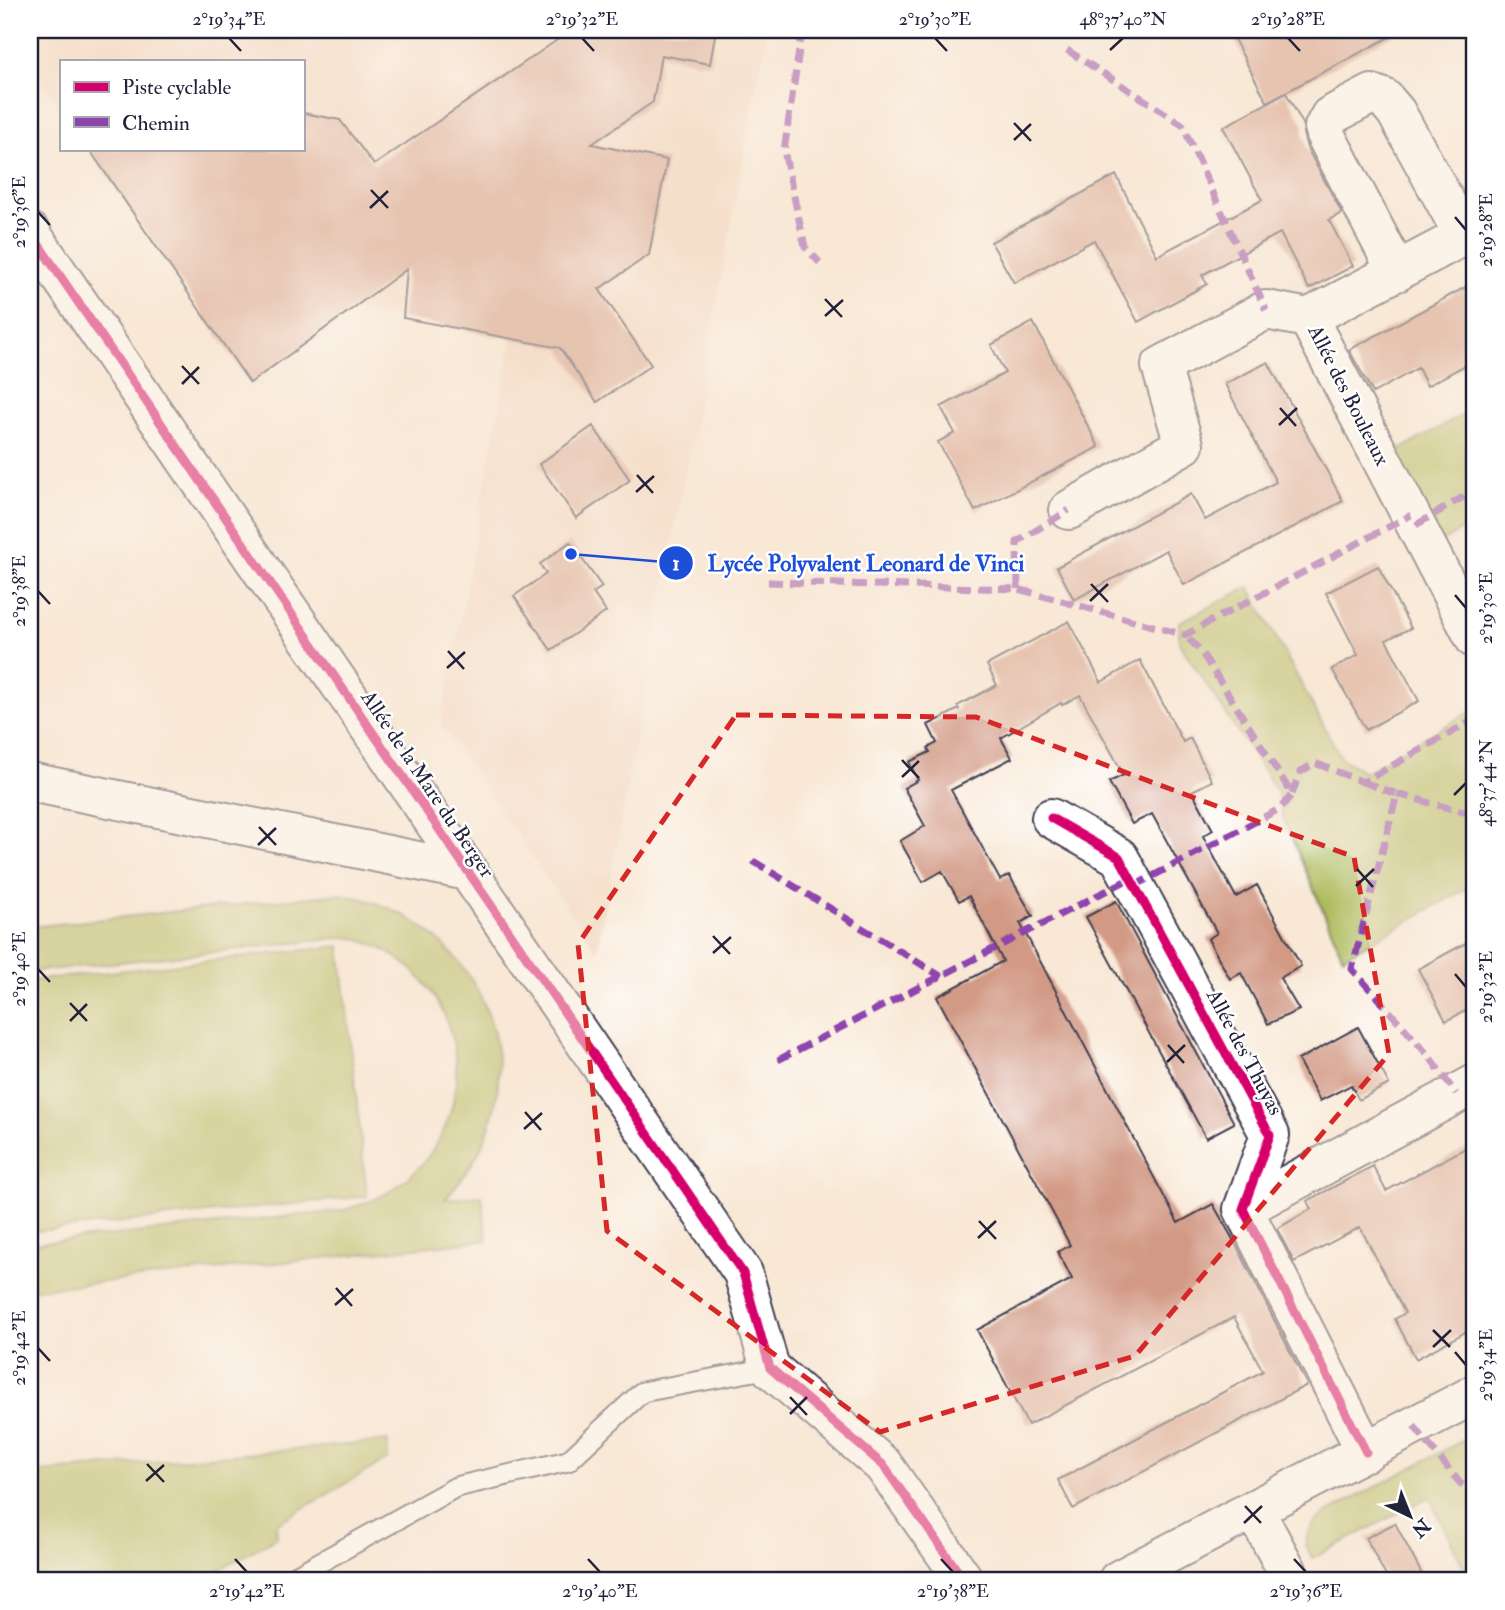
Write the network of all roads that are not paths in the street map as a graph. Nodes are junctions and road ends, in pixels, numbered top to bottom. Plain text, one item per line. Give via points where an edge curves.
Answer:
1 (30, 232) edge
2 (1469, 233) edge
3 (1397, 272) junction
4 (1308, 318) junction
5 (1069, 510) dead end
6 (1475, 639) edge
7 (30, 782) edge
8 (1051, 818) dead end
9 (467, 871) junction
10 (1475, 1084) edge
11 (1243, 1209) junction
12 (770, 1368) junction
13 (1475, 1394) edge
14 (1366, 1452) junction
15 (1254, 1509) junction
16 (288, 1580) edge
17 (964, 1580) edge
18 (1118, 1580) edge
19 (1293, 1580) edge

1 - 9 street, Allée de la Mare du Berger
2 - 3 street, Allée des Bouleaux
2 - 3 street via 1384,98 1372,94 1330,116 1324,127 1328,138
3 - 4 street, Allée des Bouleaux
4 - 5 street via 1266,310 1161,366 1184,445
4 - 6 street, Allée des Bouleaux
7 - 9 street
8 - 11 street, Allée des Thuyas via 1119,857 1270,1135
9 - 12 street, Allée de la Mare du Berger via 743,1273
10 - 11 street
11 - 14 street
12 - 16 lane via 642,1392 568,1461 456,1487
12 - 17 street via 883,1465
13 - 14 street
14 - 15 street
15 - 18 street
15 - 19 street

